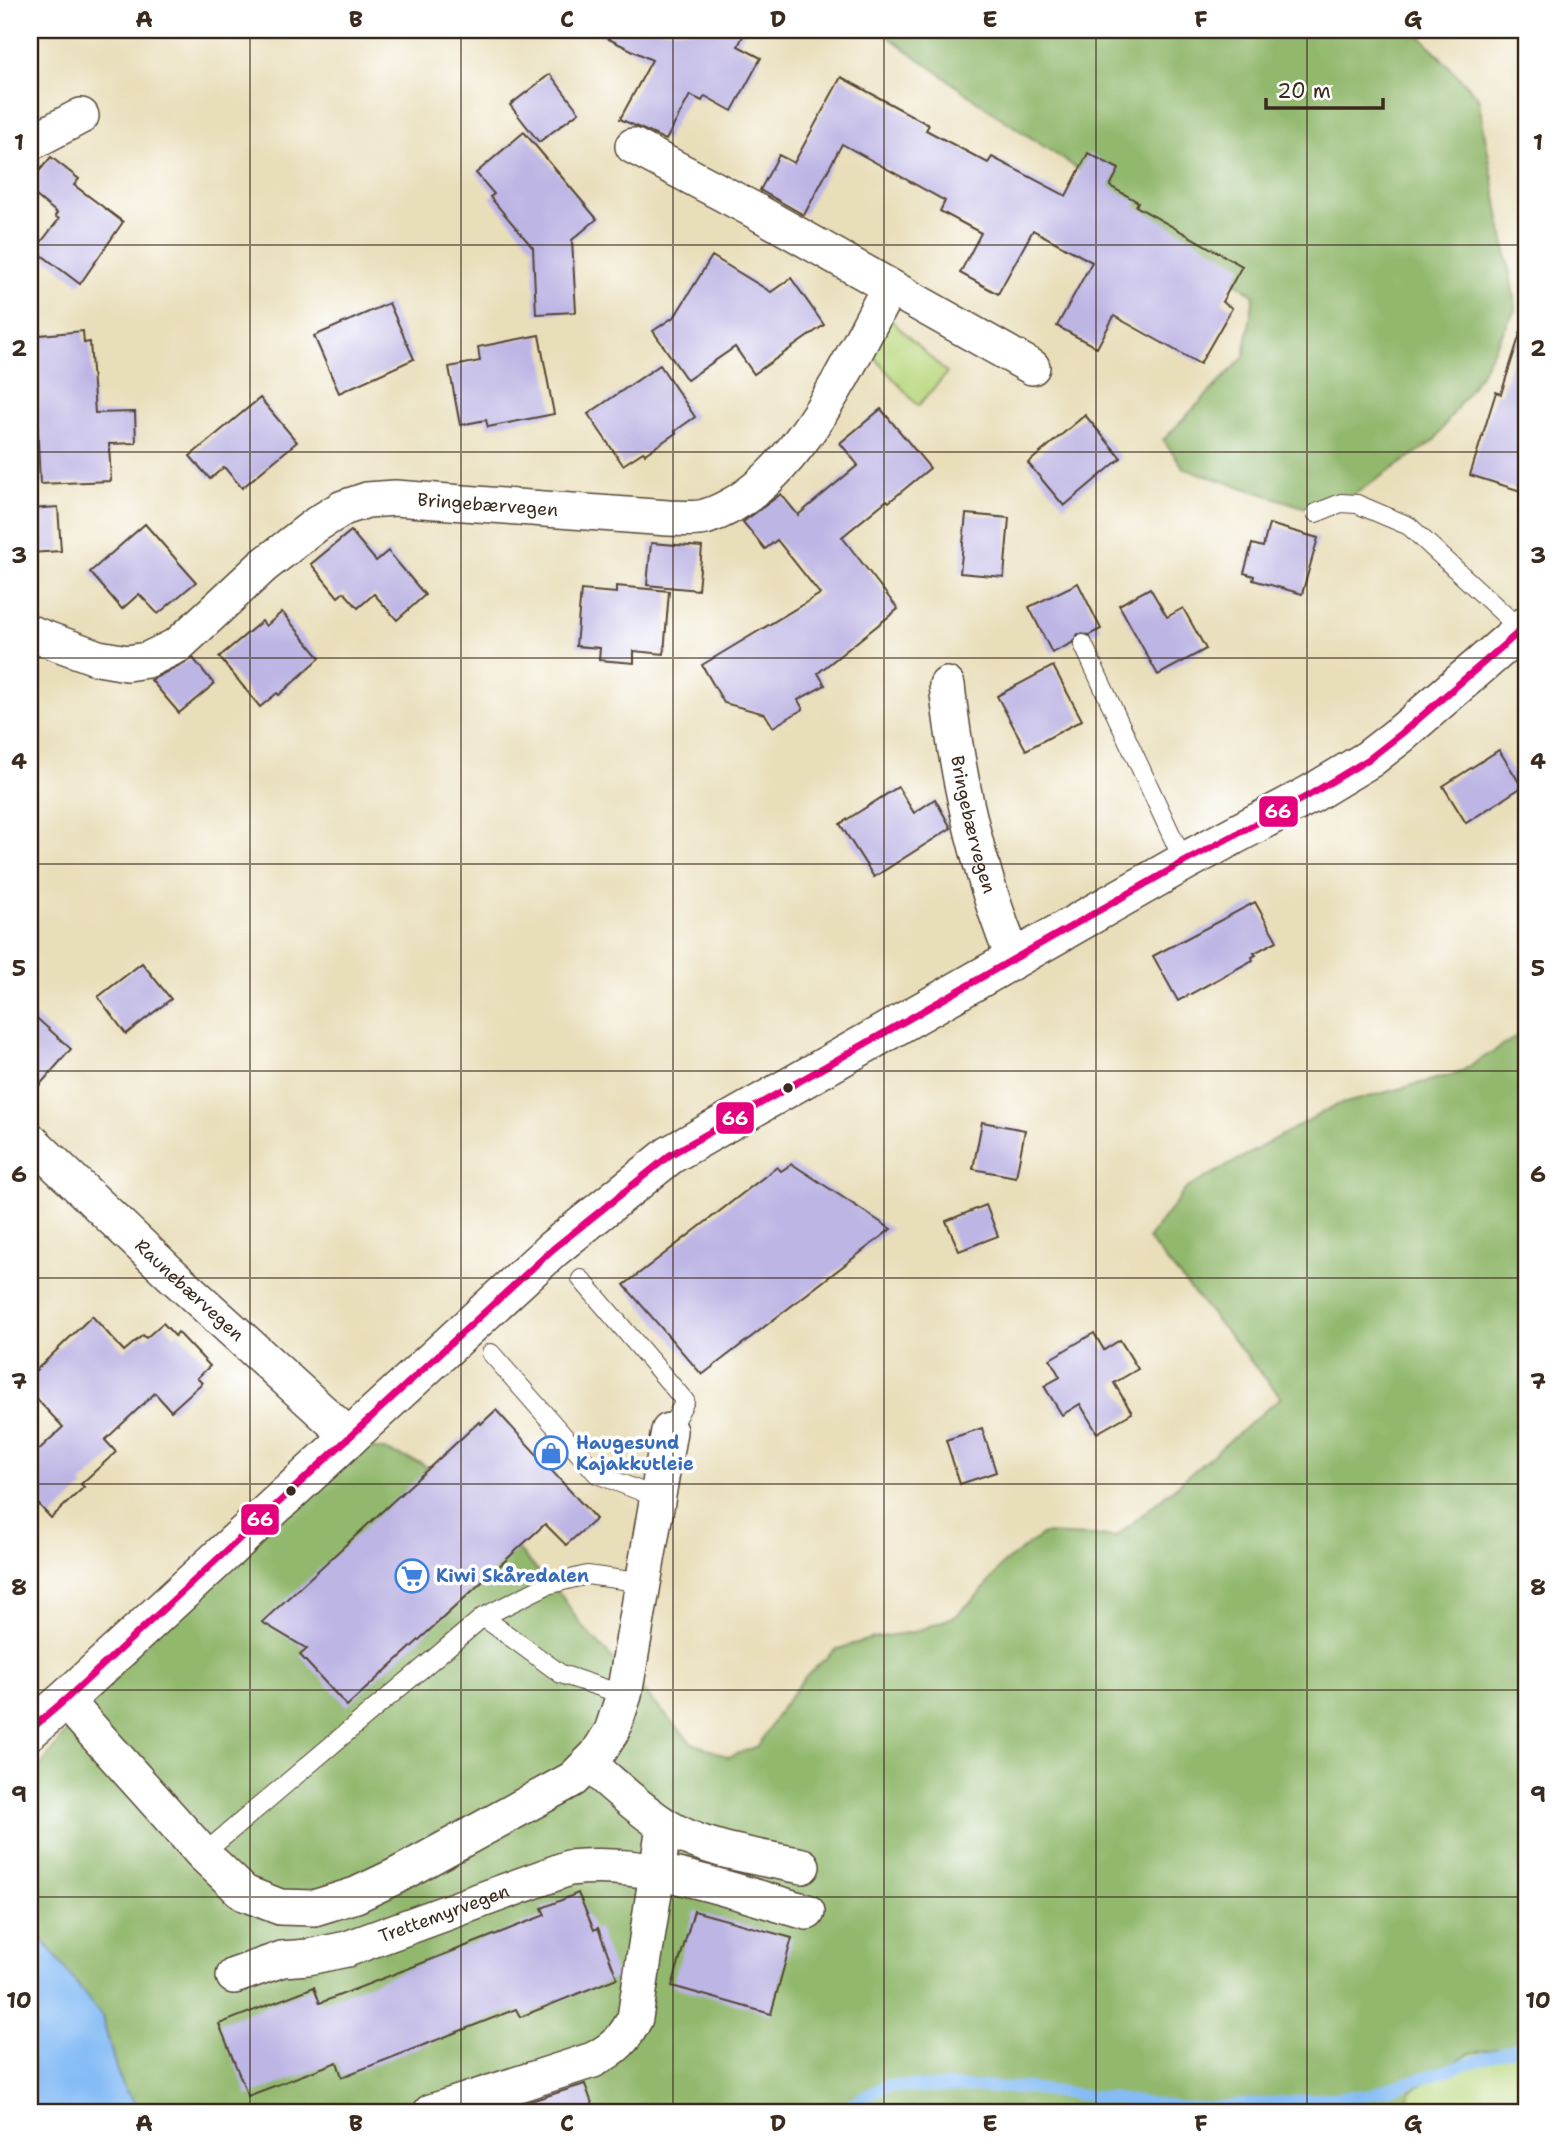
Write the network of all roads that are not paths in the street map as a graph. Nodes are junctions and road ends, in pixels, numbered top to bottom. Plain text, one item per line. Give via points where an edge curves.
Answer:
1 (82, 116) dead end
2 (30, 143) edge
3 (633, 146) dead end
4 (889, 288) junction
5 (1032, 367) dead end
6 (1316, 513) dead end
7 (1524, 627) edge
8 (30, 633) edge
9 (1083, 644) dead end
10 (947, 685) dead end
11 (1184, 862) junction
12 (1014, 960) junction
13 (30, 1140) edge
14 (581, 1279) dead end
15 (491, 1353) dead end
16 (669, 1432) joint
17 (351, 1438) junction
18 (658, 1498) junction
19 (645, 1583) junction
20 (483, 1617) junction
21 (624, 1695) junction
22 (65, 1700) junction
23 (30, 1730) edge
24 (589, 1764) junction
25 (664, 1826) junction
26 (203, 1854) junction
27 (802, 1866) dead end
28 (657, 1871) junction
29 (807, 1912) dead end
30 (233, 1976) dead end
31 (431, 2112) edge

1 - 2 street
3 - 4 street
4 - 5 street
4 - 8 street, Bringebærvegen via 796,448 761,484 731,506 703,518 367,500 317,524 263,566 177,645 147,660 127,663 98,658
6 - 7 lane via 1340,503 1357,504 1409,526
7 - 11 main road via 1369,759
9 - 11 lane
10 - 12 street, Bringebærvegen via 962,788 992,902
11 - 12 main road
12 - 17 main road via 670,1155 553,1249
13 - 17 street, Raunebærvegen
14 - 16 lane via 685,1401
15 - 18 lane via 597,1474
16 - 18 street
17 - 22 main road
18 - 19 street
19 - 20 lane via 587,1575 547,1585
19 - 21 street
20 - 21 lane via 561,1674
20 - 26 lane
21 - 24 street via 612,1731
22 - 23 main road
22 - 26 street
24 - 25 street
24 - 26 street via 538,1800 396,1876 314,1908 279,1907 244,1893
25 - 27 street via 744,1855
25 - 28 street
28 - 29 street, Trettemyrvegen
28 - 30 street, Trettemyrvegen via 594,1865 569,1868 347,1949 282,1959
28 - 31 street via 635,2018 625,2037 593,2060

